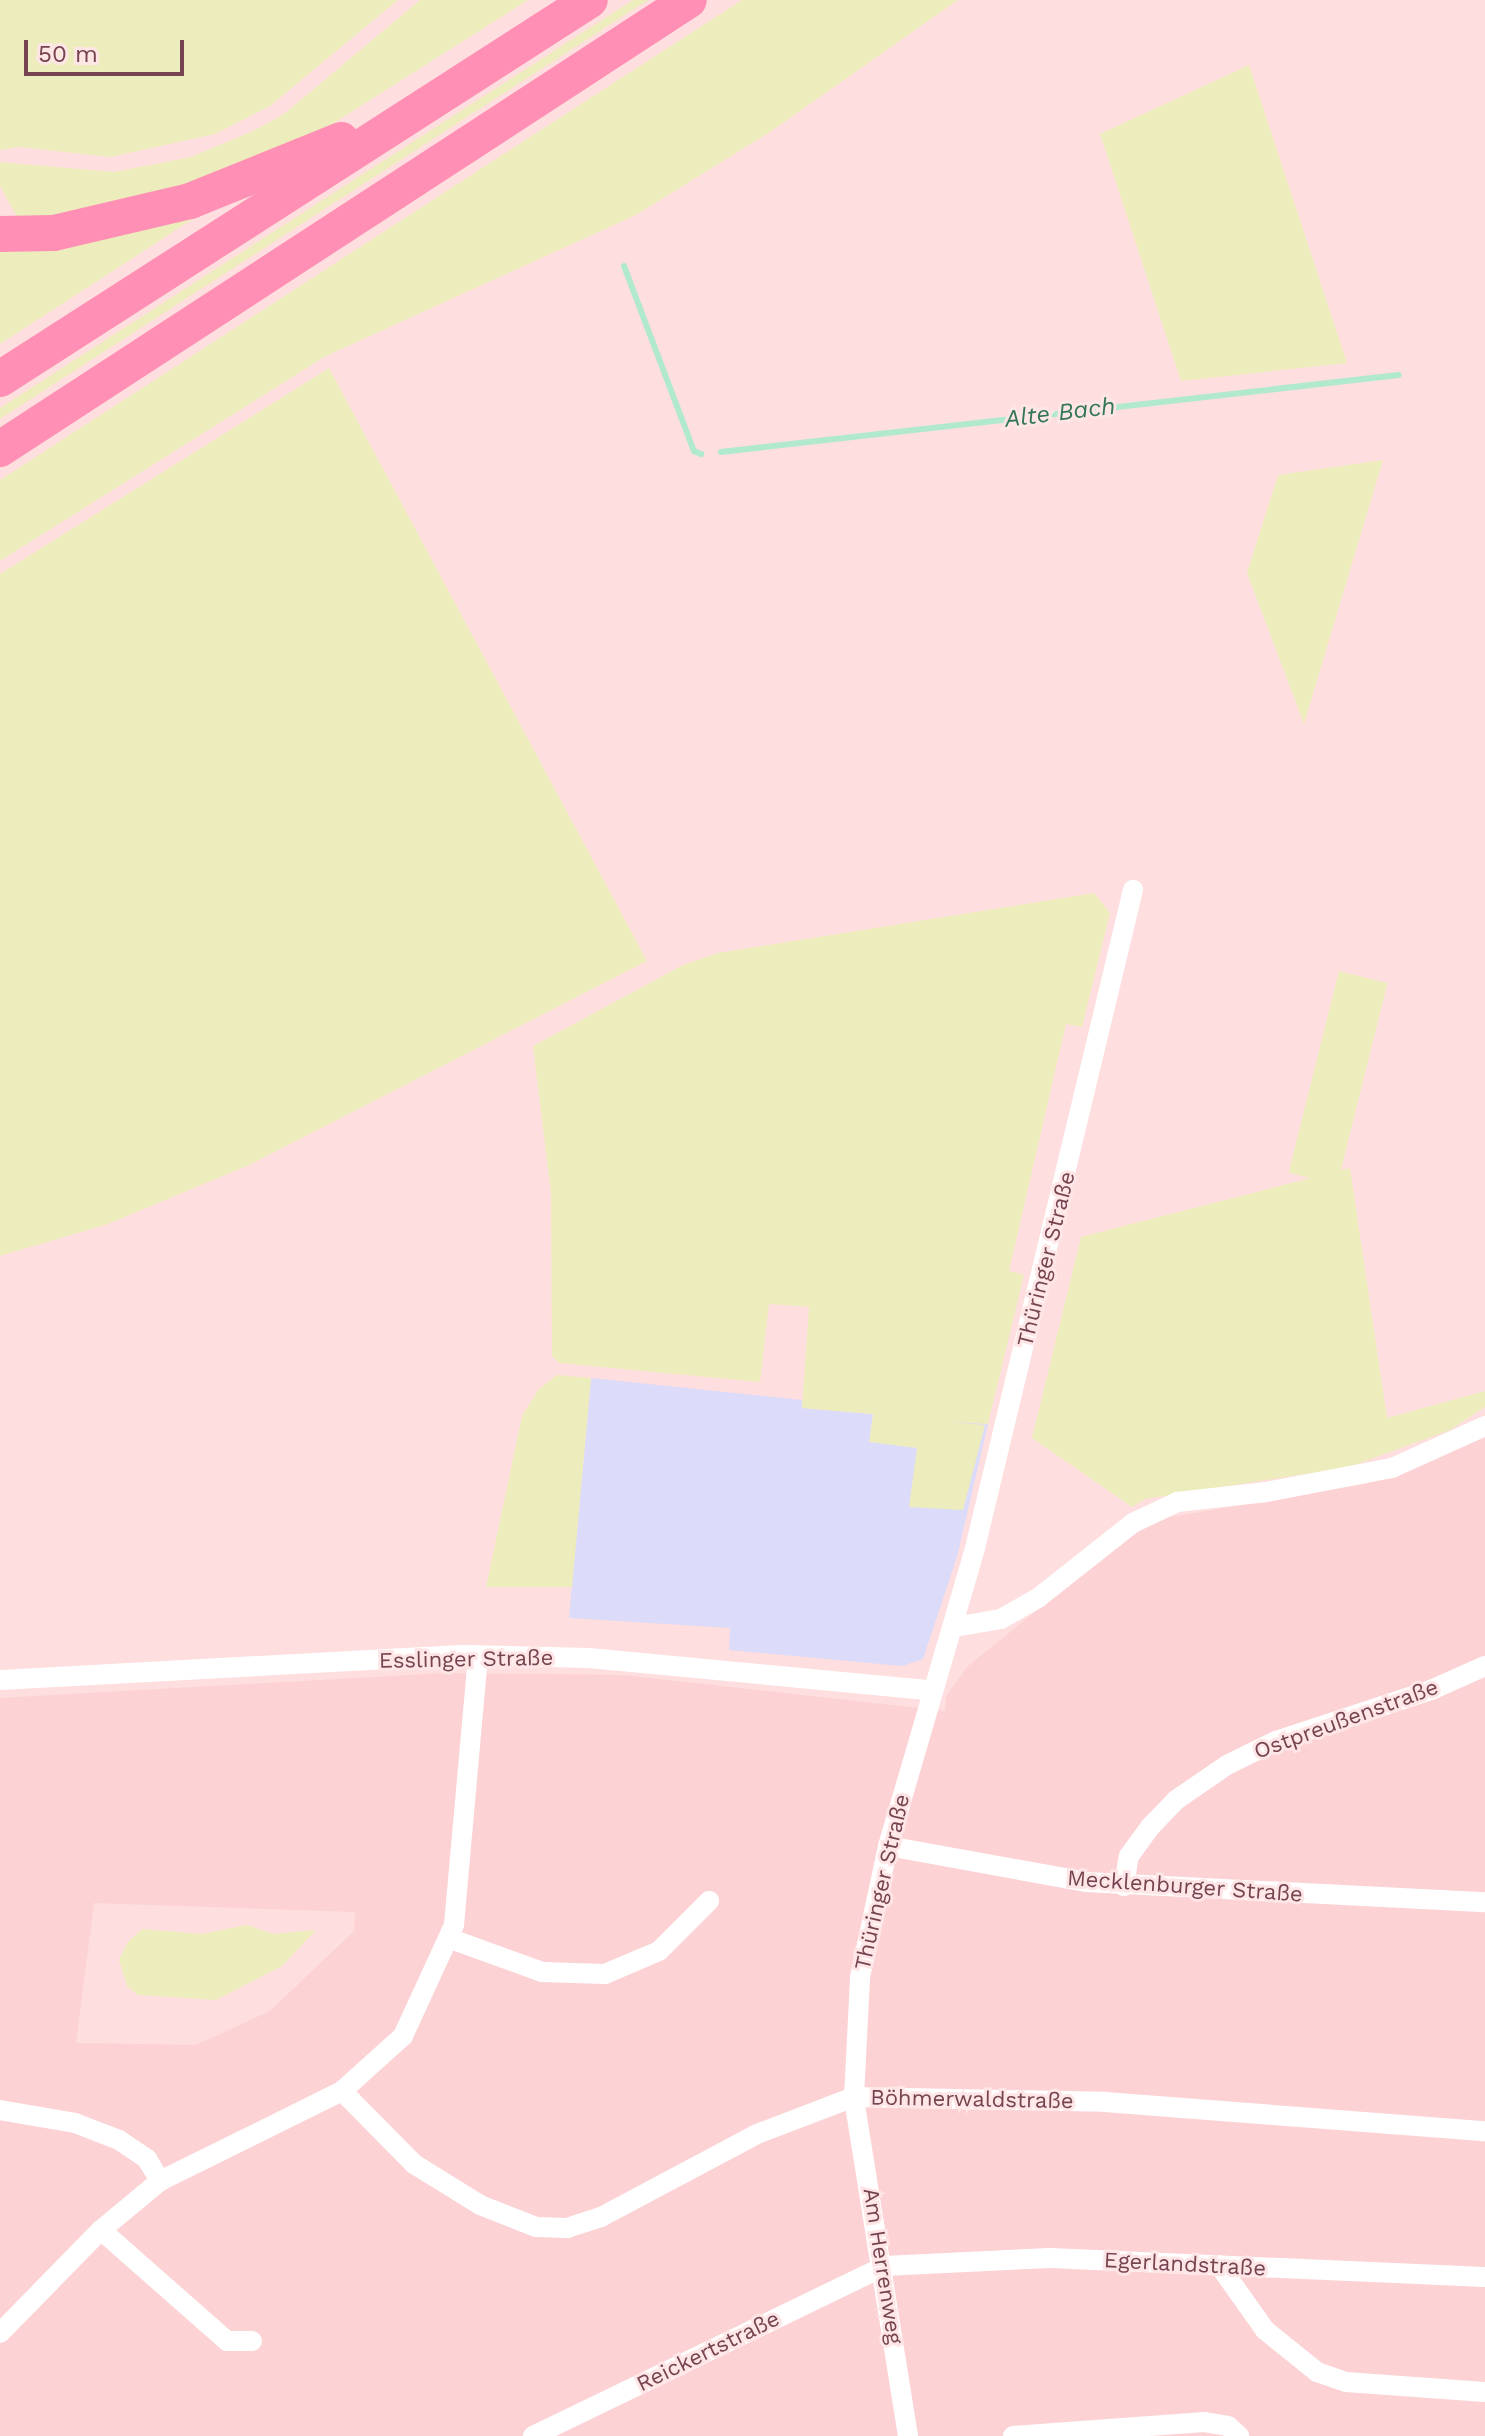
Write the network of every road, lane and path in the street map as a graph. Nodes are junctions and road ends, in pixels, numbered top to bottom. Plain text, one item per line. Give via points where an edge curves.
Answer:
1 (590, 0) edge
2 (689, 0) edge
3 (416, 109) junction
4 (0, 234) edge
5 (0, 379) edge
6 (0, 449) edge
7 (1133, 890) dead end
8 (1485, 1426) edge
9 (955, 1627) junction
10 (478, 1655) junction
11 (1485, 1666) edge
12 (0, 1680) edge
13 (930, 1690) junction
14 (888, 1846) junction
15 (1124, 1886) junction
16 (709, 1901) dead end
17 (1485, 1902) edge
18 (451, 1939) junction
19 (342, 2091) junction
20 (854, 2097) junction
21 (0, 2110) edge
22 (1485, 2131) edge
23 (160, 2181) junction
24 (101, 2230) junction
25 (1219, 2265) junction
26 (884, 2266) junction
27 (1485, 2277) edge
28 (0, 2333) edge
29 (252, 2341) dead end
30 (1485, 2392) edge
31 (570, 2428) edge
32 (533, 2436) edge
33 (908, 2436) edge
34 (1013, 2436) edge
35 (1239, 2436) edge

1 - 3 highway
2 - 6 highway
3 - 4 highway via 190,201 54,233
3 - 5 highway
7 - 9 street, Thüringer Straße
8 - 9 street via 1392,1468 1177,1502 1133,1523 1038,1598 1001,1619
9 - 13 street, Thüringer Straße
10 - 12 street, Esslinger Straße
10 - 13 street, Esslinger Straße via 589,1658
10 - 18 street via 464,1847
11 - 15 street, Ostpreußenstraße via 1431,1690 1276,1741 1227,1765 1176,1800 1151,1826 1129,1856
13 - 14 street, Thüringer Straße
14 - 15 street, Mecklenburger Straße
14 - 20 street, Thüringer Straße via 860,1977
15 - 17 street, Mecklenburger Straße
16 - 18 street via 659,1951 605,1974 542,1972
18 - 19 street via 403,2036
19 - 20 street, Böhmerwaldstraße via 414,2164 536,2227 567,2228 601,2217 757,2134
19 - 23 street
20 - 22 street, Böhmerwaldstraße via 1105,2102
20 - 26 street, Am Herrenweg
21 - 23 street via 75,2123 119,2140 147,2159
23 - 24 street
24 - 28 street
24 - 29 street via 227,2341
25 - 26 street, Egerlandstraße via 1050,2258
25 - 27 street, Egerlandstraße
25 - 30 street via 1265,2330 1317,2372 1381,2386
26 - 31 street, Reickertstraße
26 - 33 street, Am Herrenweg
31 - 32 street, Reickertstraße
34 - 35 street via 1204,2422 1228,2426

